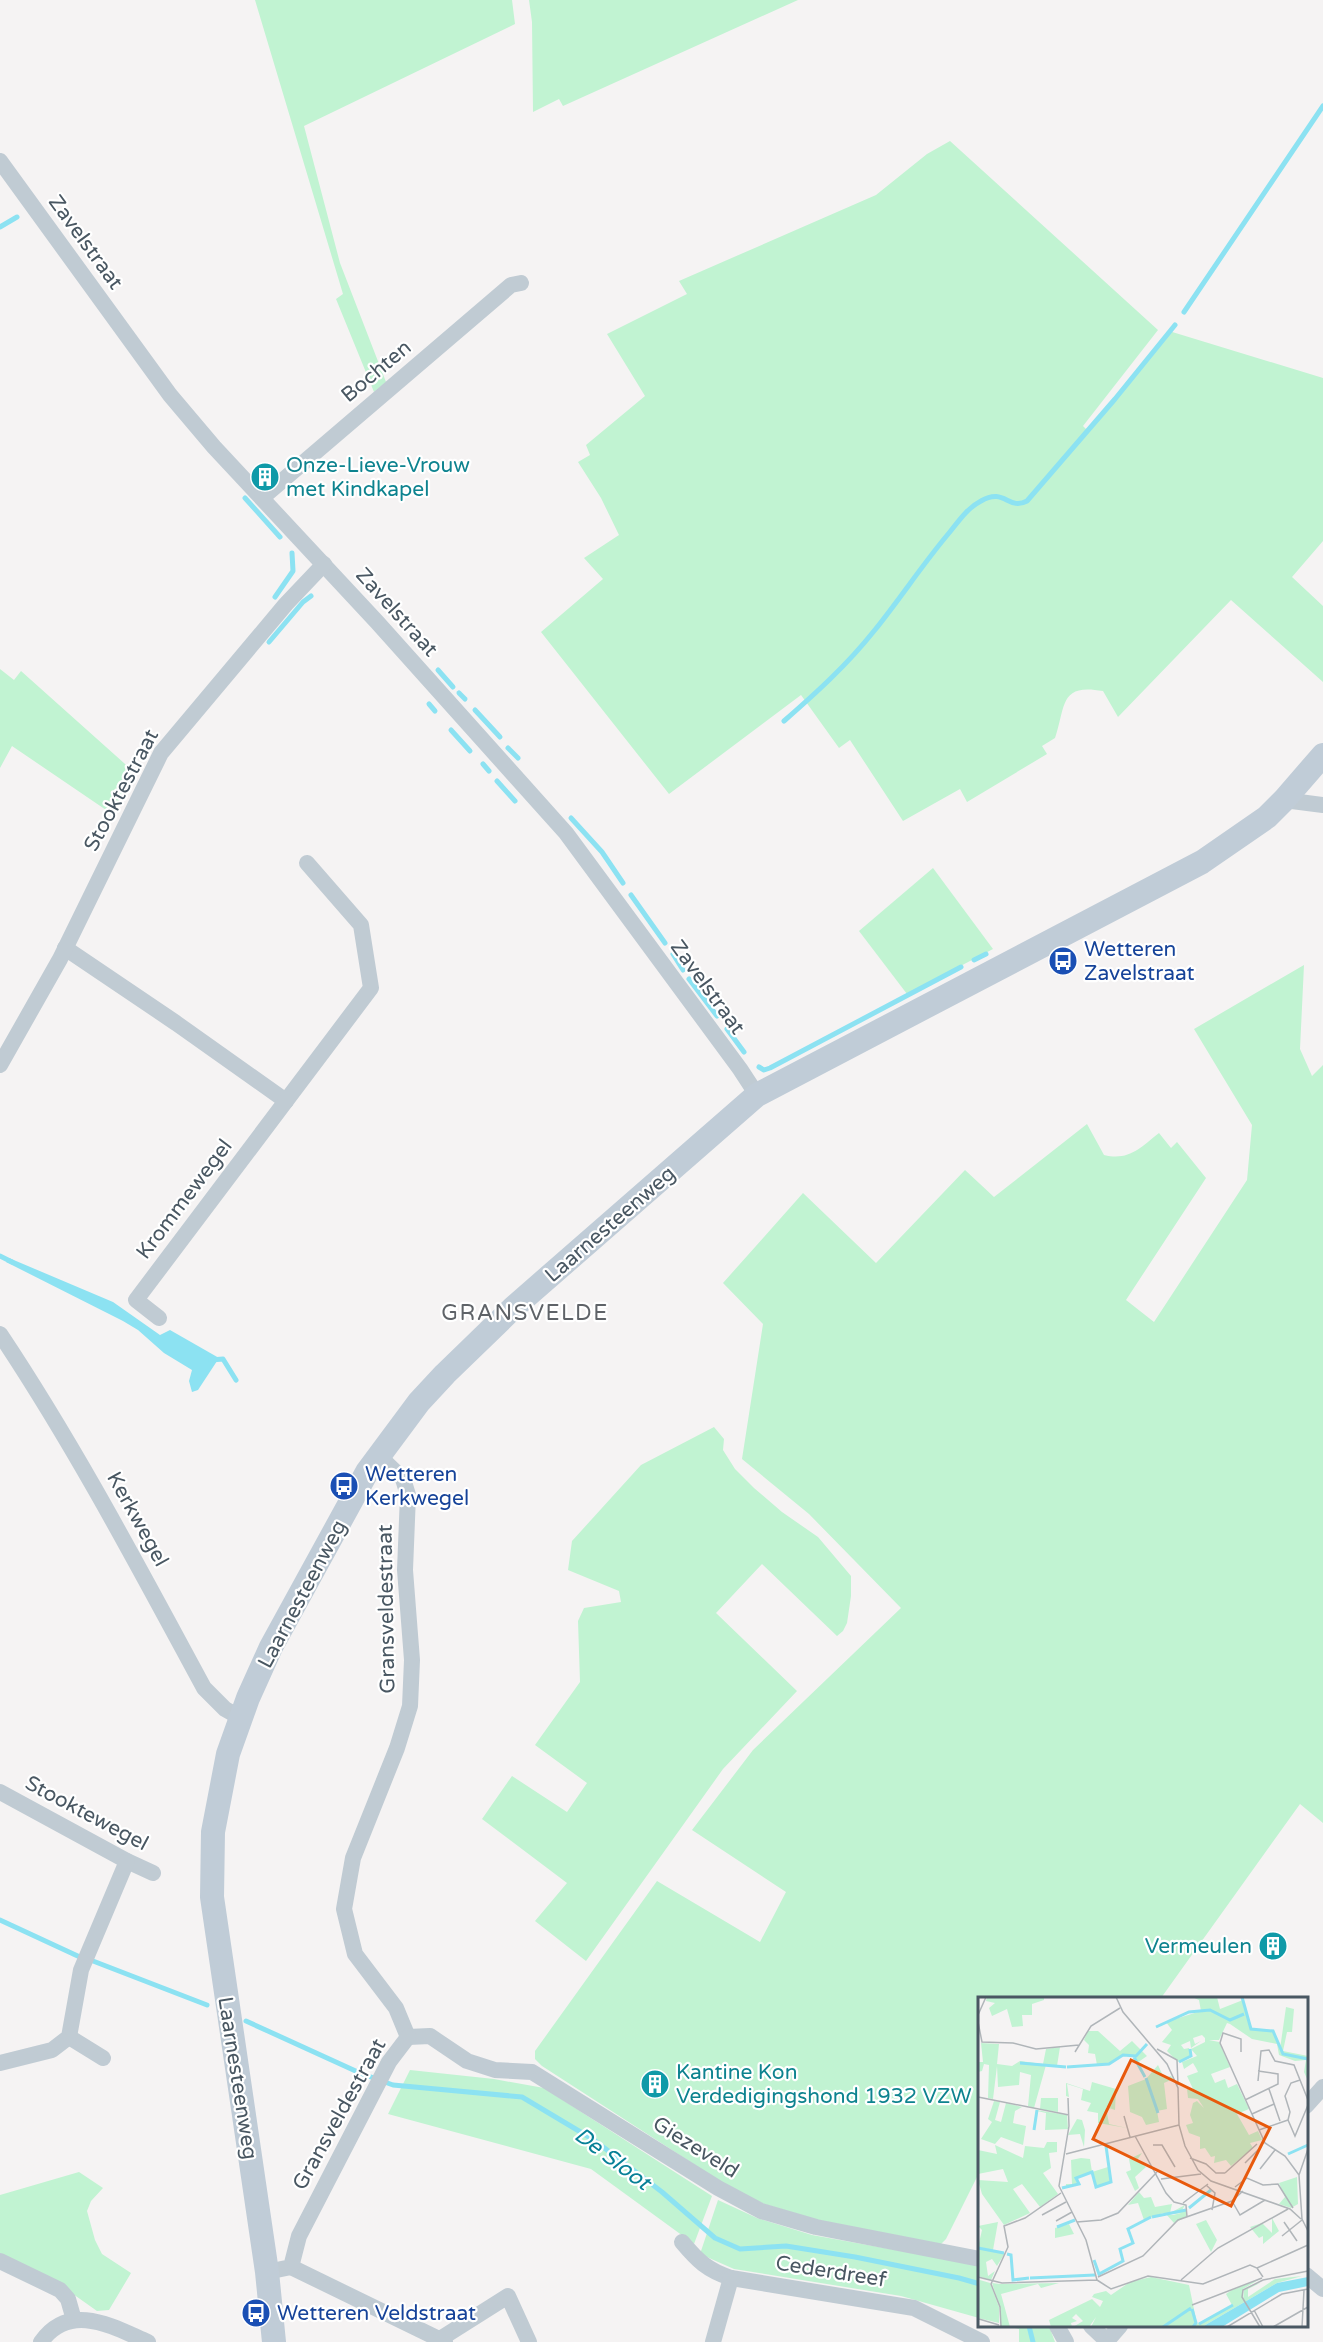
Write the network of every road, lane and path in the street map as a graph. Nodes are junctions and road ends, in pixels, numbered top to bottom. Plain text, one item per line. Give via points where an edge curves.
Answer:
1 (0, 160) edge
2 (521, 282) dead end
3 (262, 498) junction
4 (324, 564) junction
5 (1323, 755) edge
6 (1284, 800) junction
7 (1323, 805) edge
8 (307, 863) dead end
9 (65, 948) junction
10 (0, 1065) edge
11 (757, 1095) junction
12 (286, 1101) junction
13 (159, 1318) dead end
14 (0, 1334) edge
15 (379, 1456) junction
16 (241, 1718) junction
17 (0, 1792) edge
18 (127, 1861) junction
19 (153, 1873) dead end
20 (69, 2037) junction
21 (408, 2037) junction
22 (103, 2058) dead end
23 (0, 2063) edge
24 (1323, 2086) edge
25 (1308, 2104) edge
26 (682, 2242) dead end
27 (978, 2259) edge
28 (0, 2261) edge
29 (291, 2267) junction
30 (267, 2272) junction
31 (1308, 2277) edge
32 (731, 2278) junction
33 (1323, 2289) edge
34 (74, 2320) junction
35 (1057, 2327) edge
36 (1093, 2327) edge
37 (1118, 2327) edge
38 (443, 2341) edge
39 (41, 2342) edge
40 (148, 2342) edge
41 (274, 2342) edge
42 (529, 2342) edge
43 (713, 2342) edge
44 (982, 2342) edge
45 (1066, 2342) edge
46 (1107, 2342) edge

1 - 3 street, Zavelstraat via 170,395
2 - 3 street, Bochten via 511,285
3 - 4 street, Zavelstraat
4 - 9 street, Stooktestraat via 161,753
4 - 11 street, Zavelstraat via 566,833
5 - 6 street, Laarnesteenweg
6 - 7 street
6 - 11 street, Laarnesteenweg via 1250,831 1202,862
8 - 12 street, Krommewegel via 361,925 371,988
9 - 10 street, Stooktestraat
9 - 12 street
11 - 15 street, Laarnesteenweg via 513,1308 419,1402
12 - 13 street, Krommewegel via 136,1300
14 - 16 street, Kerkwegel via 102,1499 204,1688 225,1709
15 - 16 street, Laarnesteenweg via 271,1647
15 - 21 street, Gransveldestraat via 403,1479 408,1496 405,1570 412,1660 410,1706 353,1858 344,1909 355,1953 396,2008
16 - 30 street, Laarnesteenweg via 228,1754 213,1832 212,1897
17 - 18 street, Stooktewegel
18 - 19 street, Stooktewegel
18 - 20 street via 81,1970
20 - 22 street
20 - 23 street via 52,2050
21 - 27 street, Giezeveld via 430,2036 466,2061 495,2070 532,2072 761,2211 816,2227
21 - 29 street, Gransveldestraat via 385,2070 299,2236
24 - 25 street
26 - 32 street via 712,2271
28 - 34 street via 60,2290 68,2299
29 - 30 street
29 - 38 street
30 - 41 street, Laarnesteenweg
31 - 33 street
32 - 43 street
32 - 44 street, Cederdreef via 914,2308
34 - 39 street
34 - 40 street via 90,2319
35 - 45 street
36 - 46 street
37 - 46 street
38 - 42 street via 508,2296

